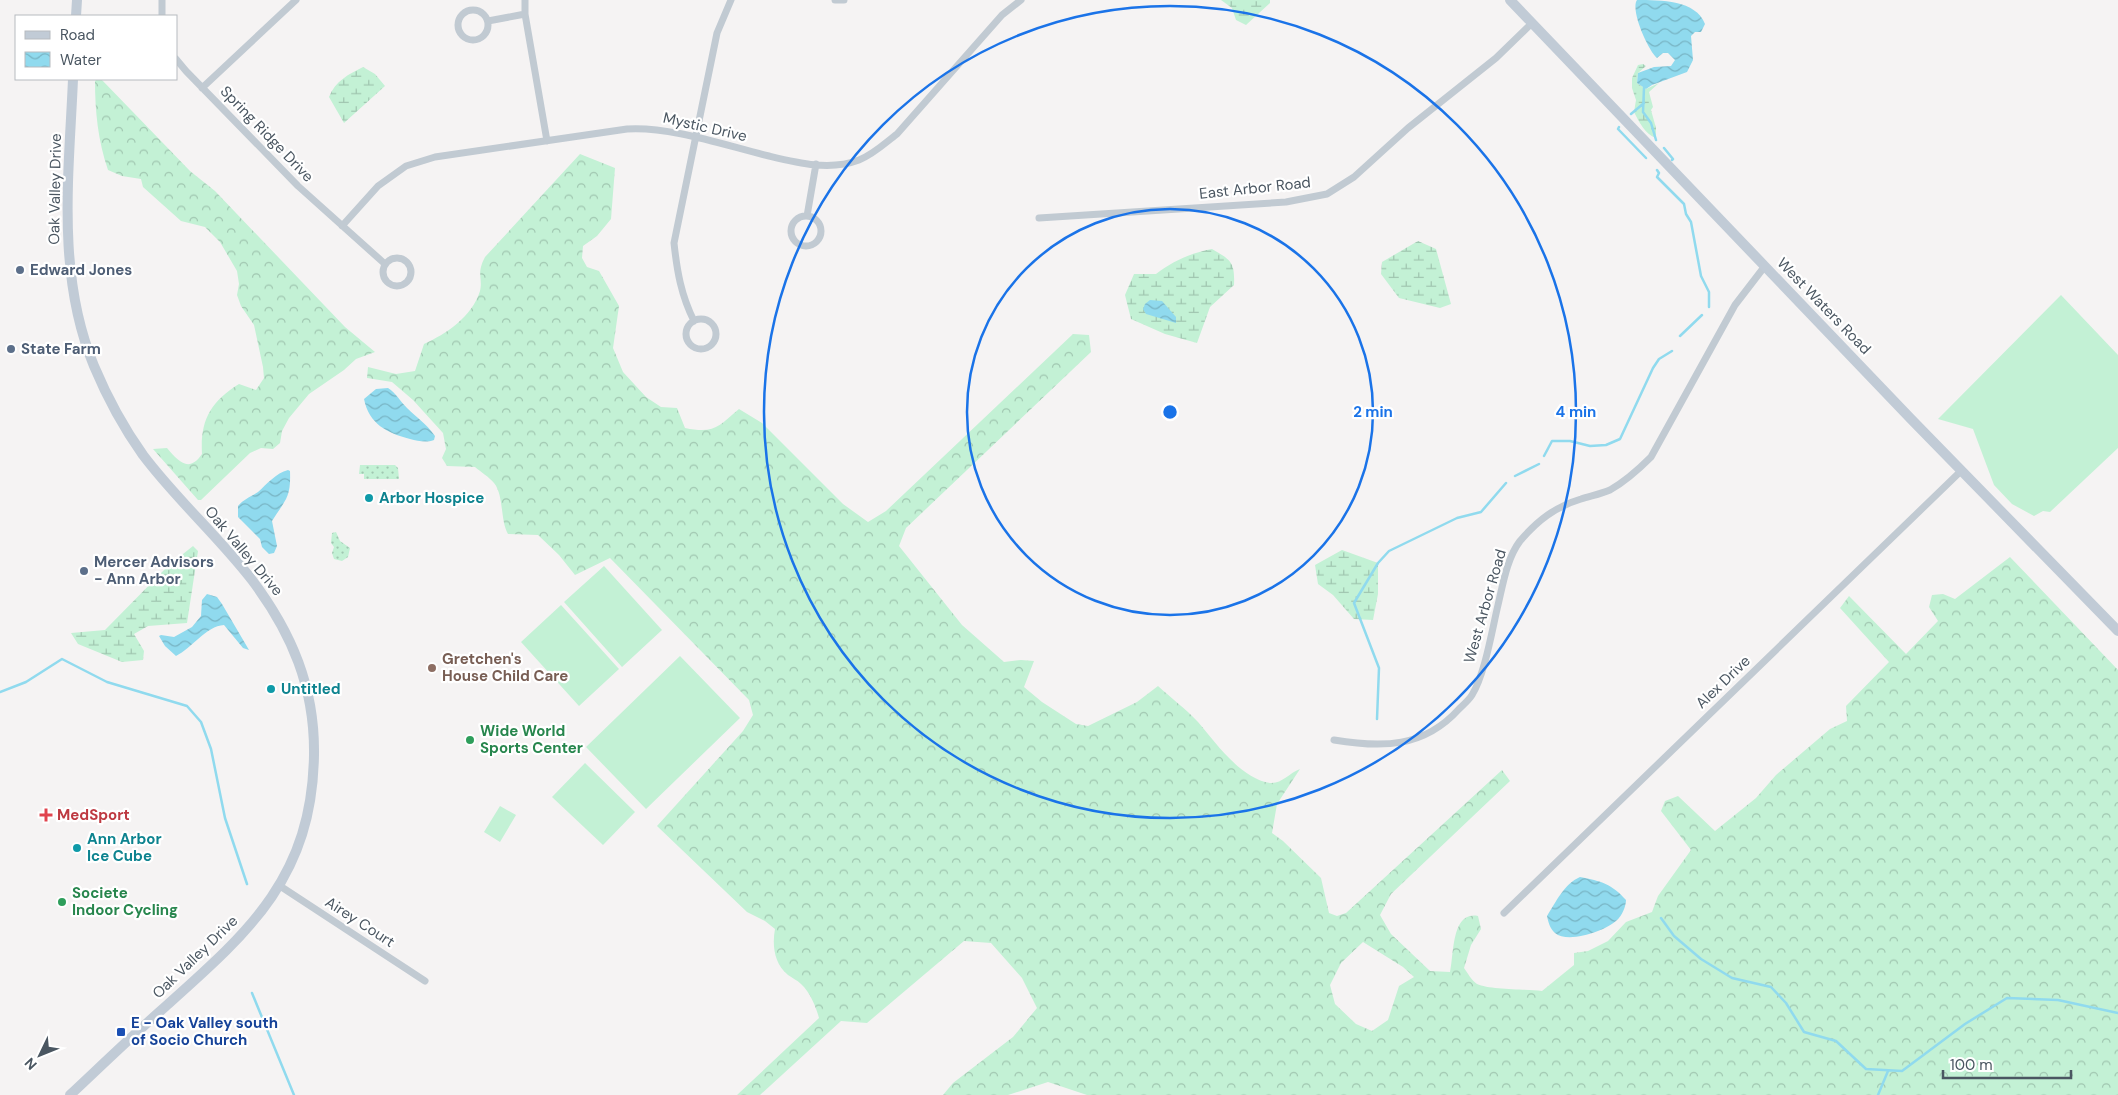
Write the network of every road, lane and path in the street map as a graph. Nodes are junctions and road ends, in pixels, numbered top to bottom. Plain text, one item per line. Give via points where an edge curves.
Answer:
1 (77, 0) edge
2 (162, 0) edge
3 (296, 0) edge
4 (525, 0) edge
5 (731, 0) edge
6 (835, 0) edge
7 (844, 0) edge
8 (1021, 0) edge
9 (1510, 0) edge
10 (525, 14) junction
11 (76, 15) edge
12 (162, 15) edge
13 (488, 21) junction
14 (1532, 23) junction
15 (178, 61) edge
16 (73, 80) edge
17 (202, 88) junction
18 (694, 138) junction
19 (547, 141) junction
20 (816, 164) junction
21 (807, 216) junction
22 (1039, 218) dead end
23 (342, 226) junction
24 (385, 264) junction
25 (1765, 266) junction
26 (694, 321) junction
27 (1962, 470) junction
28 (2118, 631) edge
29 (1334, 740) dead end
30 (280, 886) junction
31 (1504, 913) dead end
32 (425, 981) dead end
33 (70, 1095) edge

1 - 11 street
2 - 12 street
3 - 17 street
4 - 10 street
5 - 18 street via 717,33
6 - 7 street
8 - 20 street, Mystic Drive via 1002,15 897,134 860,160 844,164
9 - 14 street, West Waters Road
10 - 13 street
10 - 19 street
13 - 13 street via 479,11 467,11 459,19 458,28 464,37 476,40 483,37
14 - 22 street, East Arbor Road via 1496,58 1408,128 1354,177 1327,194 1286,202
14 - 25 street, West Waters Road
15 - 17 street, Spring Ridge Drive
16 - 30 street, Oak Valley Drive via 67,228 69,258 82,328 93,364 111,404 143,454 249,576 271,605 298,658 314,734 311,797 298,848
17 - 23 street, Spring Ridge Drive
18 - 19 street, Mystic Drive via 630,129
18 - 20 street, Mystic Drive
18 - 26 street via 674,243 677,273
19 - 23 street, Mystic Drive via 435,157 406,166 378,186
20 - 21 street
21 - 21 street via 798,218 791,231 797,243 806,246 817,241 820,231 818,222
23 - 24 street, Spring Ridge Drive
24 - 24 street via 382,271 388,284 402,286 408,282 411,276 408,263 395,258
25 - 27 street, West Waters Road
25 - 29 street, West Arbor Road via 1735,305 1650,457 1632,476 1608,491 1564,504 1551,512 1537,522 1519,543 1505,577 1484,662 1472,695 1449,721 1422,738 1392,744 1364,745
26 - 26 street via 687,330 689,342 699,349 711,346 715,329 706,320
27 - 28 street, West Waters Road
27 - 31 street, Alex Drive
30 - 32 street, Airey Court
30 - 33 street, Oak Valley Drive via 248,929 210,968

